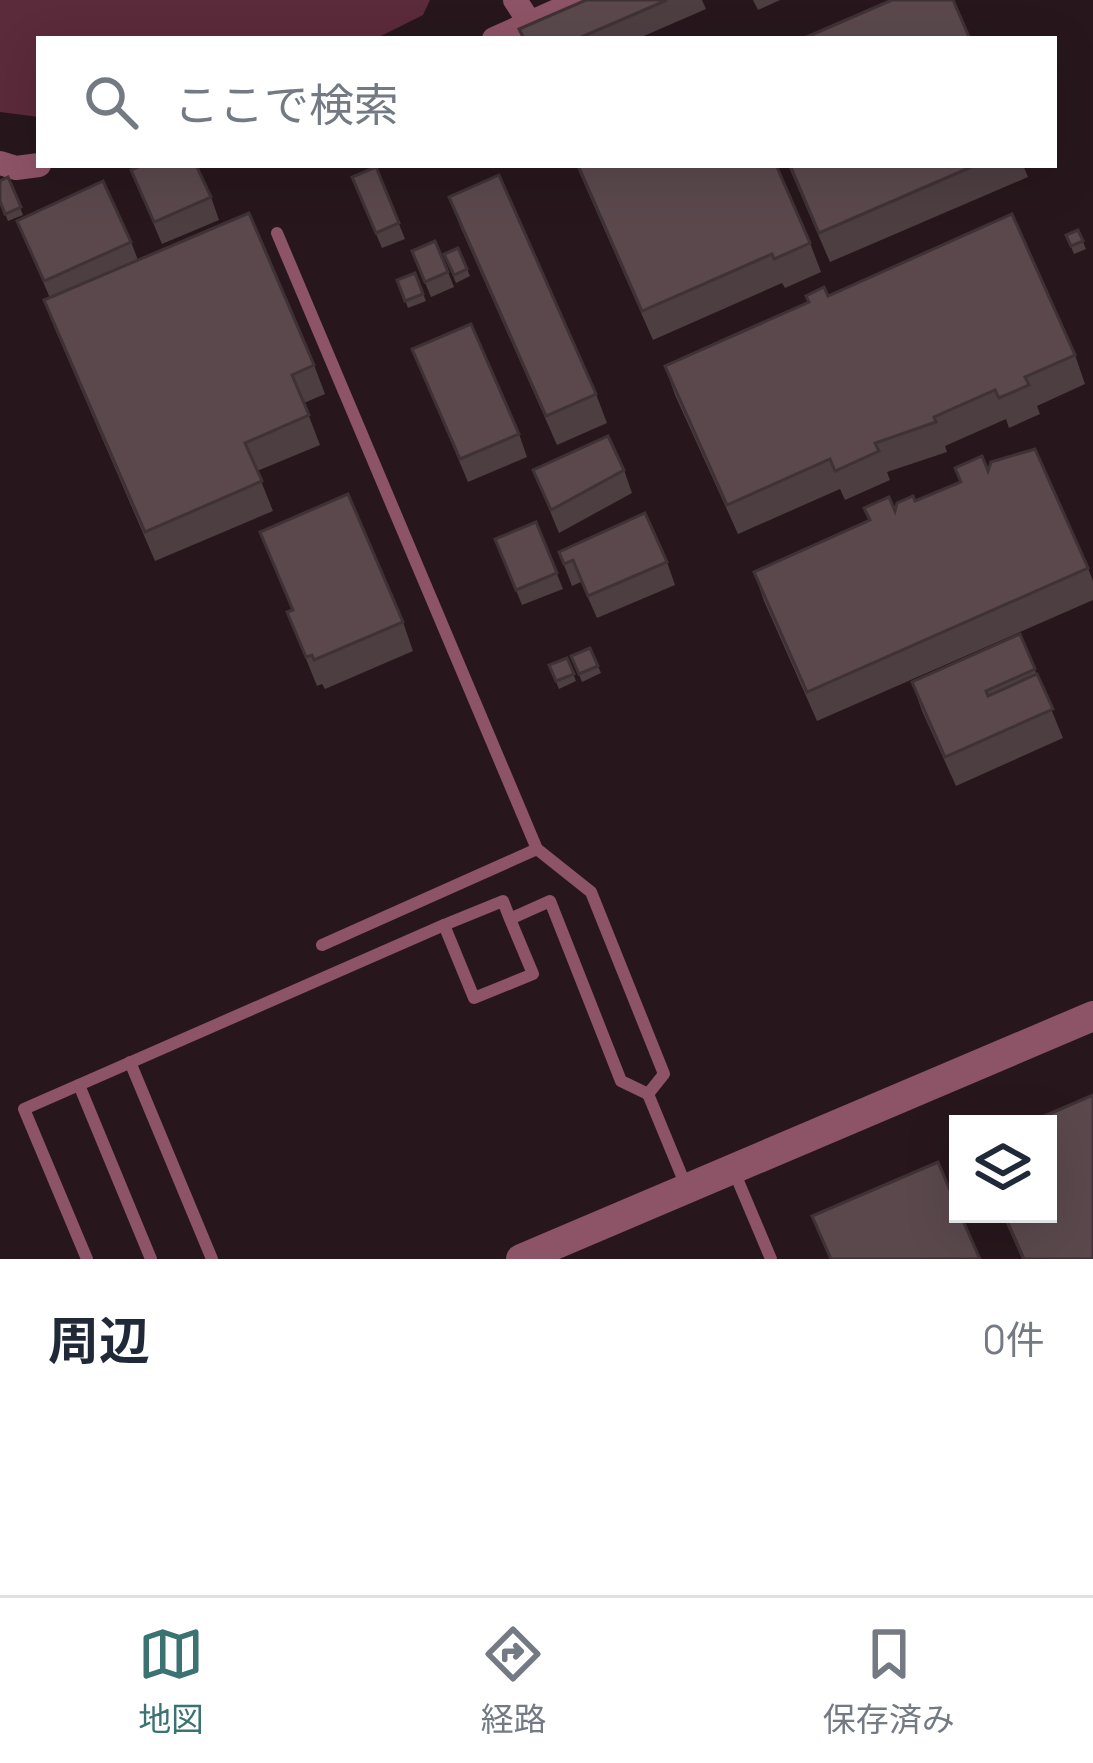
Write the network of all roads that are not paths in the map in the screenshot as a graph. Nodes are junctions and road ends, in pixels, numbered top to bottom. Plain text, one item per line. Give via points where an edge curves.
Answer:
1 (515, 0) edge
2 (581, 0) edge
3 (530, 23) junction
4 (501, 36) edge
5 (0, 163) edge
6 (36, 165) edge
7 (277, 233) dead end
8 (537, 849) junction
9 (510, 919) junction
10 (444, 925) junction
11 (322, 945) dead end
12 (1093, 1016) edge
13 (130, 1062) junction
14 (79, 1084) junction
15 (648, 1094) junction
16 (733, 1167) junction
17 (687, 1186) junction
18 (87, 1259) edge
19 (152, 1259) edge
20 (212, 1259) edge
21 (520, 1259) edge
22 (771, 1259) edge

1 - 3 street
2 - 3 street
3 - 4 street
5 - 6 street
7 - 8 lane
8 - 11 lane
8 - 15 lane via 591,892 664,1074
9 - 10 lane via 503,901
9 - 10 lane via 533,974 474,998
9 - 15 lane via 550,901 621,1081
10 - 13 lane
12 - 16 street
13 - 14 lane
13 - 20 lane
14 - 18 lane via 24,1109
14 - 19 lane
15 - 17 lane
16 - 17 street
16 - 22 lane
17 - 21 street

